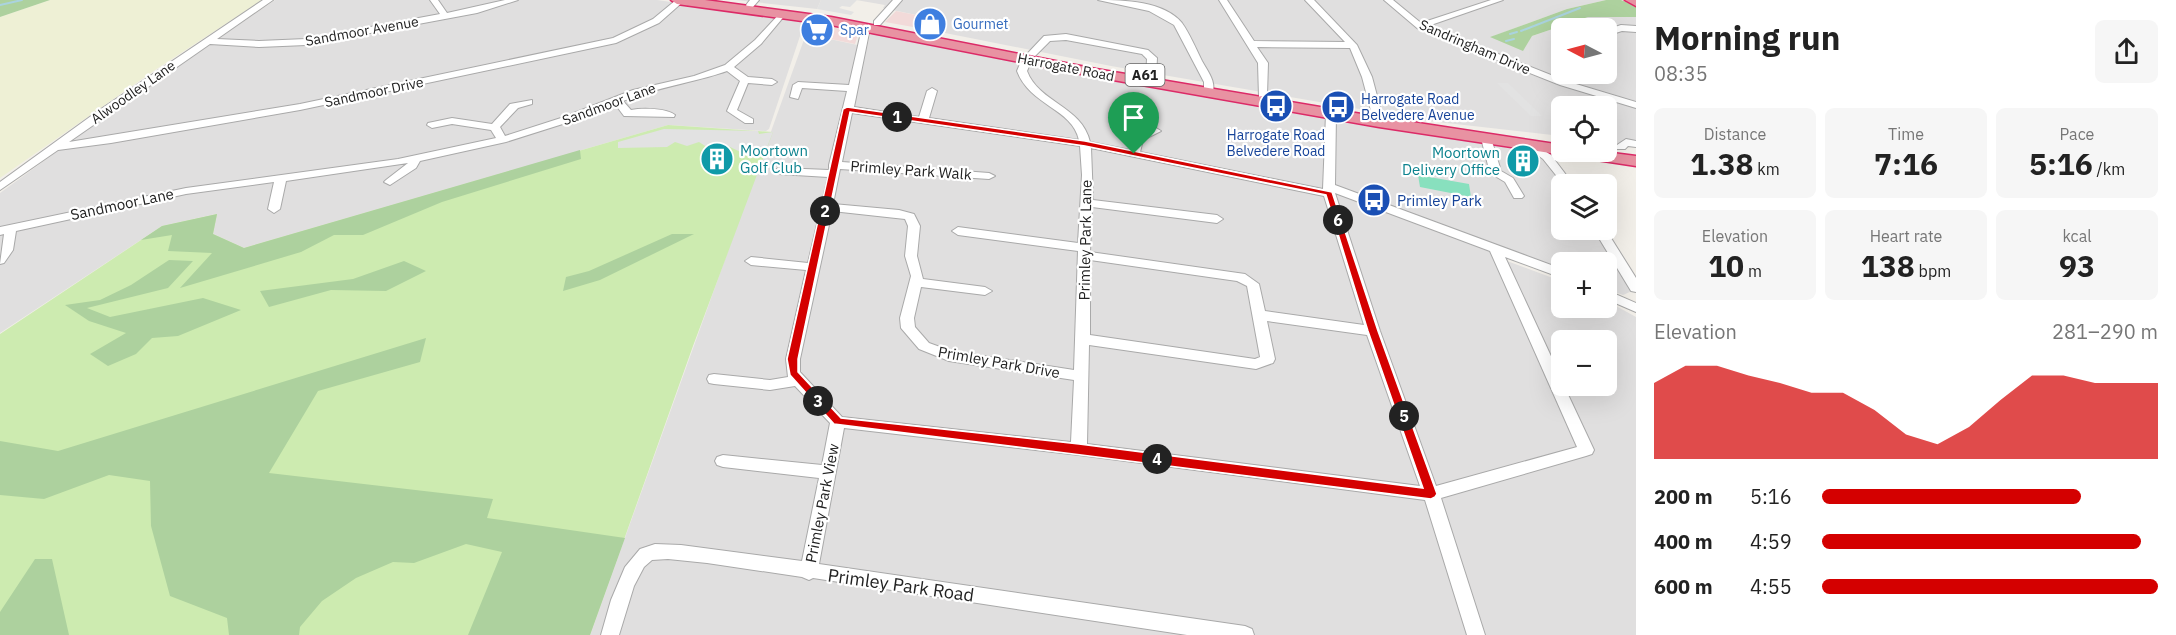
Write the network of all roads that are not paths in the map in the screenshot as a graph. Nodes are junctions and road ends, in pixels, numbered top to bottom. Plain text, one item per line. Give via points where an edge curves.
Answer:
1 (269, 0) edge
2 (434, 0) edge
3 (514, 0) edge
4 (679, 0) edge
5 (710, 0) edge
6 (898, 0) edge
7 (1102, 0) edge
8 (1223, 0) edge
9 (1310, 0) edge
10 (1388, 0) edge
11 (1499, 0) edge
12 (1631, 0) edge
13 (1128, 2) edge
14 (1636, 2) edge
15 (753, 3) edge
16 (782, 14) junction
17 (445, 16) junction
18 (871, 26) junction
19 (1420, 26) junction
20 (902, 28) junction
21 (1617, 29) edge
22 (1636, 29) edge
23 (208, 40) junction
24 (931, 41) junction
25 (1251, 44) junction
26 (1353, 45) junction
27 (1029, 56) junction
28 (728, 67) junction
29 (1151, 76) junction
30 (745, 80) junction
31 (772, 82) dead end
32 (1579, 84) edge
33 (851, 88) junction
34 (1209, 89) junction
35 (1581, 89) junction
36 (932, 91) dead end
37 (1262, 95) junction
38 (795, 97) dead end
39 (617, 99) junction
40 (528, 102) dead end
41 (1636, 105) edge
42 (847, 109) junction
43 (1331, 114) junction
44 (670, 115) dead end
45 (1379, 119) junction
46 (749, 121) dead end
47 (923, 121) junction
48 (432, 125) dead end
49 (495, 127) junction
50 (1155, 131) dead end
51 (1484, 134) junction
52 (1551, 139) edge
53 (502, 140) junction
54 (1085, 144) junction
55 (1523, 144) junction
56 (55, 147) junction
57 (1551, 148) edge
58 (1134, 154) junction
59 (1617, 158) edge
60 (415, 159) junction
61 (1636, 161) edge
62 (833, 170) junction
63 (779, 171) dead end
64 (1560, 174) edge
65 (988, 176) dead end
66 (281, 178) junction
67 (390, 182) dead end
68 (0, 187) edge
69 (1330, 190) junction
70 (1518, 196) dead end
71 (1087, 203) junction
72 (826, 207) junction
73 (274, 209) dead end
74 (1217, 219) dead end
75 (5, 230) edge
76 (958, 231) dead end
77 (1606, 240) edge
78 (1495, 249) junction
79 (1085, 252) junction
80 (0, 260) edge
81 (751, 261) dead end
82 (813, 267) junction
83 (1551, 270) edge
84 (916, 282) junction
85 (1636, 288) edge
86 (984, 291) dead end
87 (1617, 298) edge
88 (1634, 304) edge
89 (1259, 315) junction
90 (1373, 331) junction
91 (1083, 339) junction
92 (1081, 376) junction
93 (714, 380) dead end
94 (798, 380) junction
95 (838, 422) junction
96 (1079, 449) junction
97 (723, 461) dead end
98 (827, 472) junction
99 (1431, 494) junction
100 (809, 572) junction
101 (610, 635) edge
102 (1245, 635) edge
103 (1476, 635) edge

1 - 23 street, Alwoodley Lane
2 - 17 street
3 - 17 street, Sandmoor Avenue
4 - 16 highway, Harrogate Road / A61
4 - 56 street, Sandmoor Drive via 656,21 616,40 300,107 111,141
5 - 15 highway, Harrogate Road / A61
6 - 18 street
7 - 13 street
8 - 25 street
9 - 26 street
10 - 19 street, Sandringham Drive
11 - 19 street
12 - 14 highway
13 - 34 street via 1172,18 1193,51
15 - 18 highway, Harrogate Road / A61
16 - 18 highway, Harrogate Road / A61
16 - 28 street, Sandmoor Lane via 758,42
17 - 23 street, Sandmoor Avenue via 306,42
18 - 20 highway, Harrogate Road / A61
18 - 24 highway, Harrogate Road / A61
18 - 33 street
19 - 35 street, Sandringham Drive
20 - 24 highway via 928,36
20 - 27 highway, Harrogate Road / A61
21 - 22 street
23 - 56 street, Alwoodley Lane
24 - 27 highway, Harrogate Road / A61
25 - 26 street
25 - 37 street via 1263,63
26 - 45 street
27 - 29 highway, Harrogate Road / A61
27 - 29 street via 1047,38 1066,37 1145,52 1152,58
27 - 34 highway, Harrogate Road / A61 via 1067,67
27 - 54 street, Primley Park Lane via 1022,71 1029,87 1070,116 1079,126
28 - 30 street
28 - 39 street, Sandmoor Lane
29 - 34 highway, Harrogate Road / A61
30 - 31 street
30 - 46 street via 732,111
32 - 35 street
33 - 38 street via 799,82
33 - 42 street
34 - 37 highway, Harrogate Road / A61
34 - 43 highway, Harrogate Road / A61
35 - 41 street, Sandringham Drive
36 - 47 street
37 - 45 highway, Harrogate Road / A61
39 - 44 street via 628,114
39 - 53 street, Sandmoor Lane
40 - 49 street via 514,106
42 - 47 street
42 - 62 street
43 - 45 highway, Harrogate Road / A61
43 - 69 street
45 - 51 highway, Harrogate Road / A61
47 - 54 street
48 - 49 street via 452,121
49 - 53 street
50 - 58 street via 1138,138
51 - 52 highway, Harrogate Road / A61
51 - 55 highway
51 - 70 street via 1496,173 1509,180
53 - 60 street, Sandmoor Lane
54 - 58 street
54 - 71 street, Primley Park Lane
55 - 57 highway
55 - 64 street via 1547,157
56 - 68 street, Alwoodley Lane
58 - 69 street
59 - 61 highway
60 - 66 street, Sandmoor Lane
60 - 67 street via 412,166
62 - 63 street, Primley Park Walk
62 - 65 street, Primley Park Walk
62 - 72 street
66 - 73 street
66 - 75 street, Sandmoor Lane via 143,199
69 - 78 street
69 - 90 street
71 - 74 street
71 - 79 street, Primley Park Lane
72 - 82 street
72 - 84 street, Primley Park Drive via 910,217 914,226 911,250
75 - 80 street via 7,250
76 - 79 street
77 - 85 street
78 - 83 street
78 - 99 street via 1586,450
79 - 89 street via 1240,277 1253,284
79 - 91 street, Primley Park Lane
81 - 82 street
82 - 94 street via 793,359 793,373
84 - 86 street
84 - 92 street, Primley Park Drive via 908,328 924,346 949,356
87 - 88 street
89 - 90 street
89 - 91 street via 1268,359 1256,364
90 - 99 street
91 - 92 street, Primley Park Lane
92 - 96 street, Primley Park Lane
93 - 94 street via 770,385
94 - 95 street, Primley Park View
95 - 96 street
95 - 98 street, Primley Park View
96 - 99 street
97 - 98 street
98 - 100 street, Primley Park View
99 - 103 street
100 - 101 street, Primley Park Road via 707,555 653,551 638,561
100 - 102 street, Primley Park Road

